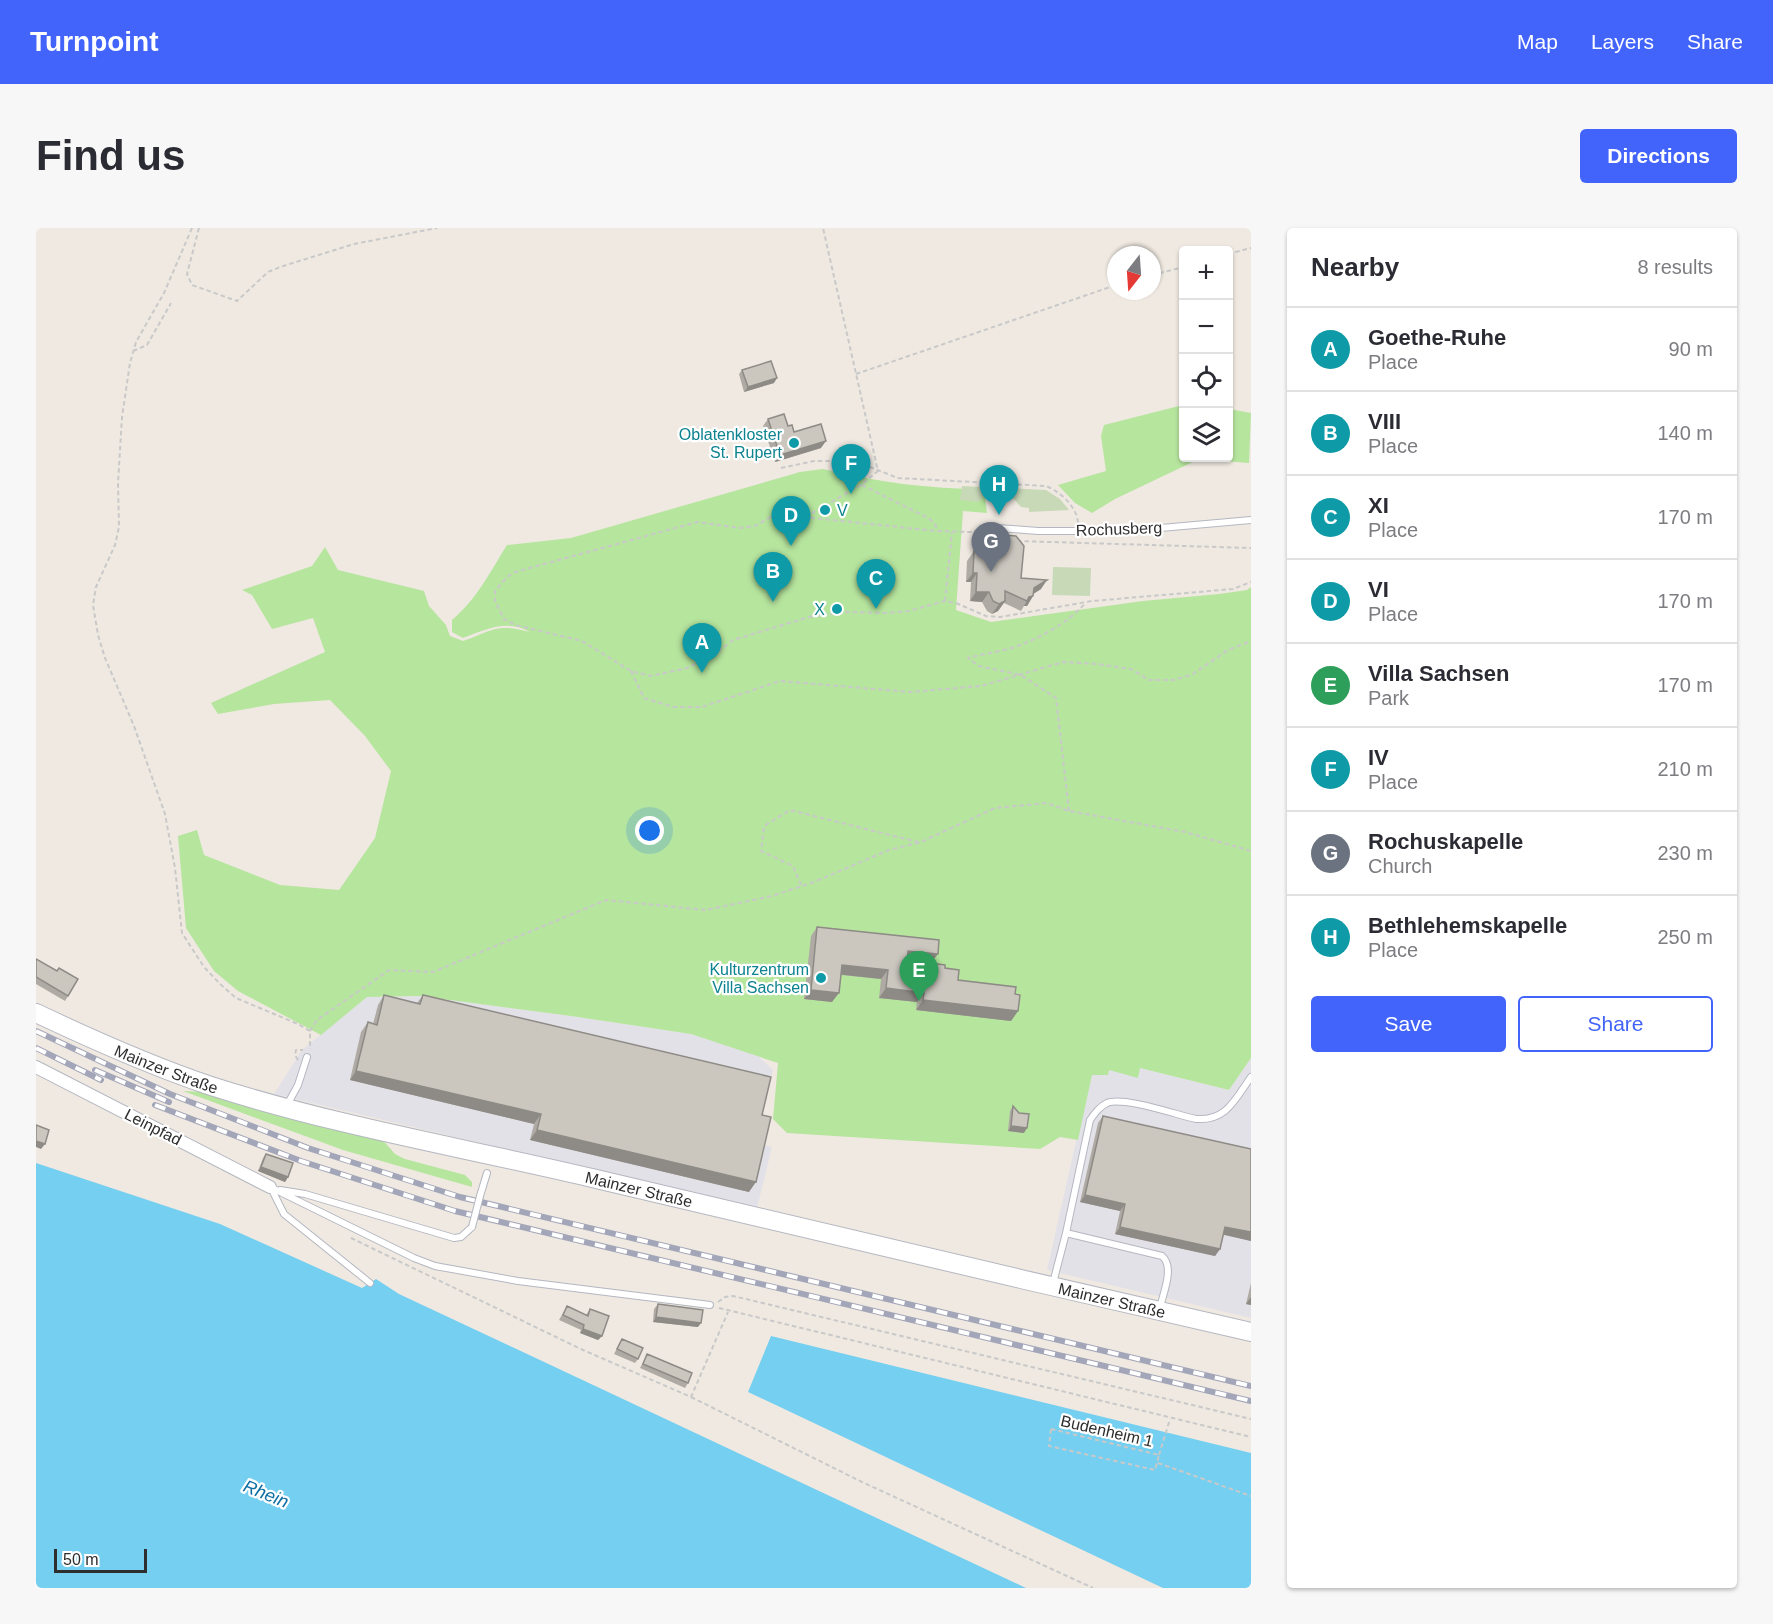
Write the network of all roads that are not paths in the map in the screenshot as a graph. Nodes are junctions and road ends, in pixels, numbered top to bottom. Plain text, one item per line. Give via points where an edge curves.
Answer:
1 (1251, 520) edge
2 (986, 527) road end
3 (36, 1013) edge
4 (307, 1057) road end
5 (36, 1067) edge
6 (1251, 1077) edge
7 (286, 1107) junction
8 (487, 1173) dead end
9 (270, 1187) junction
10 (1066, 1233) junction
11 (370, 1283) dead end
12 (1053, 1287) junction
13 (710, 1305) road end
14 (1159, 1311) junction
15 (1251, 1332) edge

1 - 2 lane, Rochusberg via 1127,531
3 - 7 main road, Mainzer Straße via 174,1073
4 - 7 lane
5 - 9 street, Leinpfad
6 - 10 lane via 1225,1112 1208,1120 1128,1102 1105,1104 1090,1120
7 - 12 main road, Mainzer Straße
8 - 9 lane, bridge via 472,1227 461,1238
9 - 11 lane via 284,1214
9 - 13 lane via 435,1266 518,1281
10 - 12 lane
10 - 14 lane via 1167,1260 1169,1267
12 - 14 main road, Mainzer Straße
14 - 15 main road, Mainzer Straße

